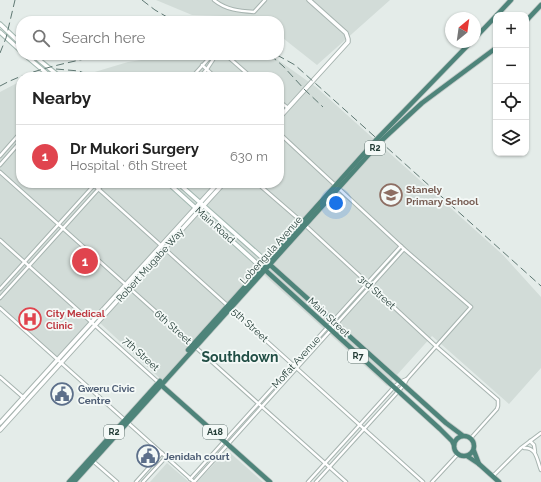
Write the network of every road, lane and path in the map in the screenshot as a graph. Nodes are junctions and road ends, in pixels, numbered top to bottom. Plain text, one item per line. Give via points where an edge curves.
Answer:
1 (214, 0) edge
2 (265, 0) edge
3 (309, 0) edge
4 (511, 0) edge
5 (541, 5) edge
6 (499, 12) edge
7 (493, 18) edge
8 (529, 18) edge
9 (0, 24) edge
10 (481, 31) edge
11 (0, 32) edge
12 (16, 39) edge
13 (16, 46) edge
14 (465, 48) edge
15 (493, 50) edge
16 (31, 60) edge
17 (40, 60) edge
18 (207, 60) edge
19 (213, 60) edge
20 (232, 60) edge
21 (202, 65) junction
22 (207, 69) junction
23 (44, 72) edge
24 (54, 72) edge
25 (196, 72) edge
26 (204, 72) edge
27 (210, 72) edge
28 (245, 72) edge
29 (284, 105) edge
30 (288, 108) junction
31 (284, 112) edge
32 (16, 138) edge
33 (284, 138) edge
34 (16, 147) edge
35 (0, 156) edge
36 (0, 165) edge
37 (0, 172) edge
38 (16, 186) edge
39 (337, 186) junction
40 (18, 188) edge
41 (91, 188) edge
42 (174, 188) edge
43 (184, 188) edge
44 (214, 188) edge
45 (219, 188) edge
46 (263, 188) edge
47 (98, 189) joint
48 (202, 204) junction
49 (196, 208) junction
50 (199, 211) junction
51 (59, 224) junction
52 (304, 224) junction
53 (63, 228) junction
54 (0, 240) edge
55 (401, 246) junction
56 (162, 247) junction
57 (404, 249) junction
58 (24, 261) junction
59 (268, 264) junction
60 (30, 266) junction
61 (264, 269) junction
62 (368, 284) junction
63 (128, 286) junction
64 (294, 286) junction
65 (371, 287) junction
66 (0, 289) edge
67 (288, 292) junction
68 (0, 298) edge
69 (312, 303) junction
70 (229, 307) junction
71 (0, 308) edge
72 (306, 308) junction
73 (92, 322) junction
74 (335, 323) junction
75 (96, 326) junction
76 (329, 329) junction
77 (357, 343) junction
78 (194, 346) junction
79 (437, 347) junction
80 (351, 349) junction
81 (59, 362) junction
82 (379, 362) junction
83 (293, 364) junction
84 (297, 368) junction
85 (373, 369) junction
86 (0, 377) edge
87 (160, 383) junction
88 (402, 384) junction
89 (396, 389) junction
90 (25, 399) junction
91 (258, 404) junction
92 (425, 404) junction
93 (262, 408) junction
94 (419, 410) junction
95 (127, 421) junction
96 (0, 423) edge
97 (446, 423) junction
98 (359, 425) junction
99 (364, 429) junction
100 (0, 430) edge
101 (440, 430) junction
102 (541, 433) edge
103 (462, 435) junction
104 (471, 438) junction
105 (530, 441) junction
106 (227, 442) junction
107 (454, 445) junction
108 (521, 448) junction
109 (474, 450) junction
110 (162, 453) junction
111 (535, 453) junction
112 (458, 454) junction
113 (467, 456) junction
114 (166, 457) junction
115 (91, 460) junction
116 (325, 464) junction
117 (479, 464) junction
118 (329, 467) junction
119 (541, 470) edge
120 (492, 476) junction
121 (190, 478) junction
122 (69, 482) edge
123 (74, 482) edge
124 (117, 482) edge
125 (136, 482) edge
126 (143, 482) edge
127 (194, 482) edge
128 (270, 482) edge
129 (308, 482) edge
130 (316, 482) edge
131 (346, 482) edge
132 (423, 482) edge
133 (432, 482) edge
134 (499, 482) edge

1 - 2 street via 221,6 234,10 254,12
3 - 30 street via 346,33 348,42
4 - 6 highway
5 - 8 highway
7 - 10 highway
9 - 12 street
11 - 13 street
14 - 39 highway, Lobengula Avenue / R2 via 377,138
15 - 39 highway, Lobengula Avenue / R2 via 406,117
16 - 23 street
17 - 24 street
18 - 21 street
19 - 22 street
20 - 28 street
21 - 22 street
21 - 25 street
22 - 26 street
22 - 27 street
29 - 30 street
30 - 31 street
32 - 35 street
33 - 39 street
34 - 36 street
37 - 38 street, 6th Street
39 - 52 highway, Lobengula Avenue / R2
39 - 55 street
40 - 51 street, 6th Street
41 - 51 street
42 - 49 street, Main Road
43 - 48 street, Main Road
44 - 48 street, Robert Mugabe Way
45 - 48 street, Robert Mugabe Way
46 - 52 street, 3rd Street
47 - 53 street
47 - 56 street, 5th Street
48 - 49 street, Robert Mugabe Way
48 - 50 street, Robert Mugabe Way
48 - 59 street, Main Road
49 - 50 street, Main Road
49 - 56 street, Robert Mugabe Way
50 - 56 street, Robert Mugabe Way
50 - 61 street, Main Road
51 - 53 street, 6th Street
51 - 58 street
52 - 59 highway, Lobengula Avenue / R2
52 - 62 street, 3rd Street
53 - 60 street
53 - 63 street, 6th Street
54 - 58 street, 7th Street
55 - 57 street
55 - 62 street, Moffat Avenue
56 - 63 street, Robert Mugabe Way
56 - 70 street, 5th Street
57 - 65 street, Moffat Avenue
57 - 79 street via 471,307
58 - 60 street, 7th Street
58 - 66 street
59 - 61 highway, Lobengula Avenue / R2
59 - 64 highway, Main Street / R7
60 - 68 street
60 - 73 street, 7th Street
61 - 67 highway, Main Street / R7
61 - 70 highway, Lobengula Avenue / R2
62 - 65 street, 3rd Street
62 - 74 street, Moffat Avenue
63 - 73 street, Robert Mugabe Way
63 - 75 street, Robert Mugabe Way
63 - 78 street, 6th Street
64 - 67 highway
64 - 69 highway, Main Street / R7
65 - 74 street, Moffat Avenue
65 - 79 street, 3rd Street
67 - 72 highway, Main Street / R7
69 - 72 highway
69 - 74 highway, Main Street / R7
70 - 78 highway, Lobengula Avenue / R2
70 - 83 street, 5th Street
71 - 81 street
72 - 76 highway, Main Street / R7
73 - 75 street, 7th Street
73 - 81 street, Robert Mugabe Way
74 - 76 street, Moffat Avenue
74 - 76 street, Moffat Avenue
74 - 77 highway, Main Street / R7
75 - 81 street, Robert Mugabe Way
75 - 87 street, 7th Street
76 - 80 highway, Main Street / R7
76 - 83 street, Moffat Avenue
76 - 84 street, Moffat Avenue
77 - 80 highway
77 - 82 highway, Main Street / R7
78 - 87 highway, Lobengula Avenue / R2
78 - 91 street, 6th Street
79 - 88 street
79 - 104 street, 3rd Street via 498,400 497,409
80 - 85 highway, Main Street / R7
81 - 90 street, Robert Mugabe Way
81 - 95 street
82 - 85 highway
82 - 88 highway, Main Street / R7
83 - 84 street, 5th Street
83 - 91 street, Moffat Avenue
84 - 93 street, Moffat Avenue
84 - 98 street, 5th Street
85 - 89 highway, Main Street / R7
86 - 90 street
87 - 95 highway, Lobengula Avenue / R2
87 - 106 highway, 7th Street / A18
88 - 89 street
88 - 89 street
88 - 92 highway, Main Street / R7
89 - 94 highway, Main Street / R7
89 - 98 street
89 - 99 street
90 - 96 street
90 - 100 street
91 - 93 street, 6th Street
91 - 106 street, Moffat Avenue
92 - 94 highway
92 - 97 highway, Main Street / R7
93 - 106 street, Moffat Avenue
93 - 116 street, 6th Street
94 - 101 highway, Main Street / R7
95 - 110 street
95 - 115 highway, Lobengula Avenue / R2
97 - 101 highway
97 - 103 highway, Main Street / R7
98 - 99 street, 5th Street
98 - 116 street
99 - 118 street
99 - 132 street, 5th Street
101 - 107 highway, Main Street / R7
102 - 105 street
103 - 104 highway, Main Street / R7
103 - 107 highway via 456,439
104 - 109 highway via 475,444
105 - 108 street
105 - 111 street via 534,445
106 - 121 street, Moffat Avenue
106 - 127 street, Moffat Avenue
106 - 128 highway, 7th Street / A18
107 - 112 highway, Main Street / R7
108 - 111 street via 528,448
108 - 120 street
109 - 113 highway
109 - 117 highway
110 - 114 street
110 - 125 street
111 - 119 street
112 - 113 highway
112 - 133 street
113 - 117 highway
114 - 121 street
114 - 126 street
115 - 122 highway, Lobengula Avenue / R2
115 - 123 highway, Lobengula Avenue / R2
115 - 124 street
116 - 118 street, 6th Street
116 - 129 street
117 - 120 highway
118 - 130 street
118 - 131 street, 6th Street
120 - 134 highway
121 - 127 street

